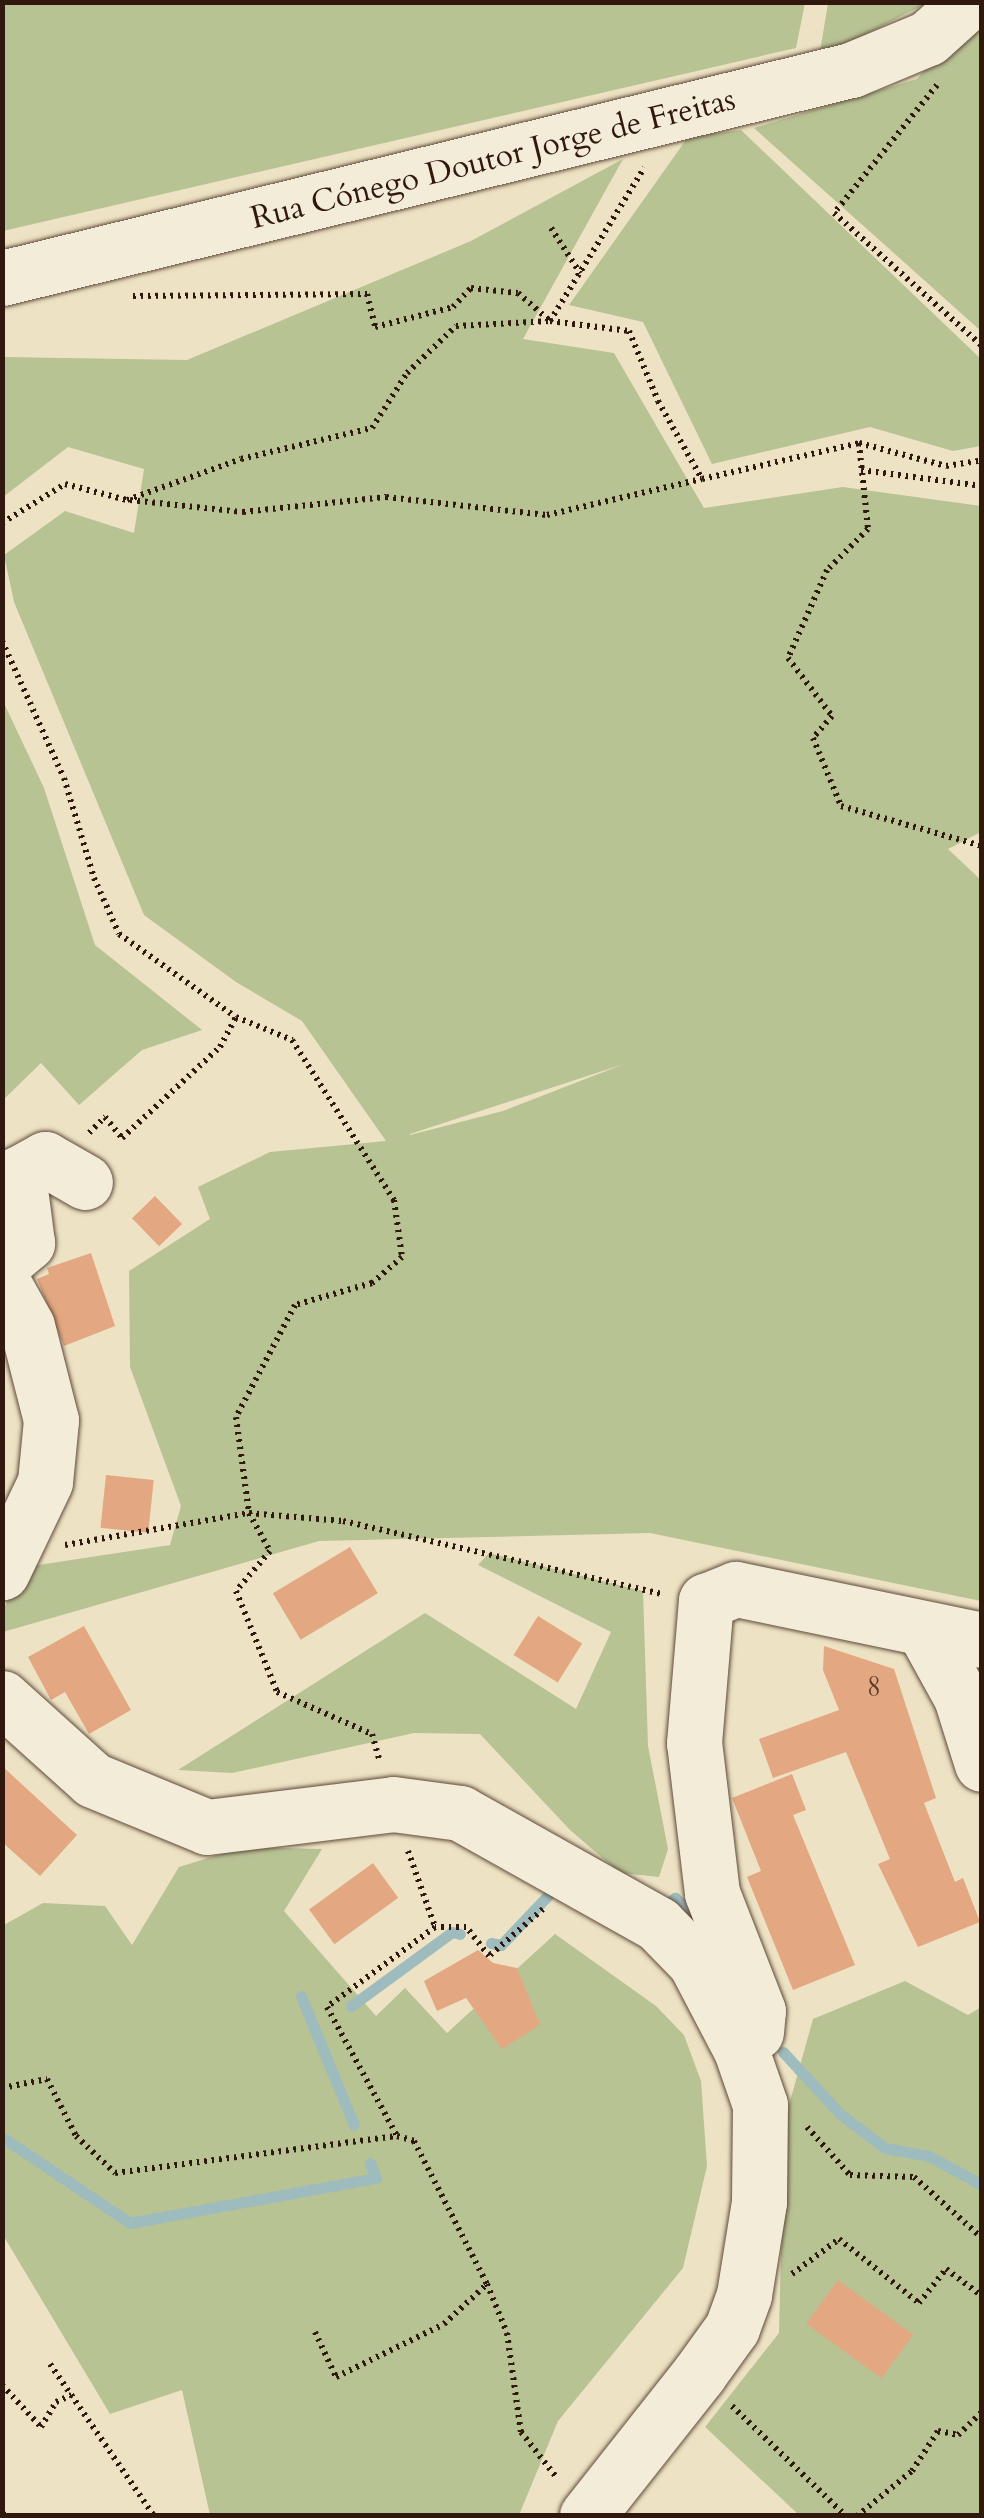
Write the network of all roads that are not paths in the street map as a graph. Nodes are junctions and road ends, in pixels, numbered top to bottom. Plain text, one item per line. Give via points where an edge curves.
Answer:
1 (968, 2) edge
2 (2, 278) edge
3 (86, 1182) road end
4 (2, 1264) edge
5 (2, 1282) edge
6 (8, 1563) edge
7 (924, 1630) junction
8 (982, 1640) edge
9 (2, 1698) edge
10 (982, 1764) edge
11 (742, 2050) junction
12 (588, 2513) edge

1 - 2 street, Rua Cónego Doutor Jorge de Freitas via 928,38 851,70
3 - 4 street via 45,1159 18,1174 27,1243
5 - 6 street via 27,1326 50,1420 44,1482
7 - 8 street
7 - 10 street via 960,1696
7 - 11 street via 736,1589 706,1601 694,1742 712,1892 758,2010 757,2031
9 - 11 street via 93,1780 207,1827 393,1804 460,1813 658,1924 695,1962
11 - 12 street via 760,2105 758,2202 744,2296 732,2328 699,2374

